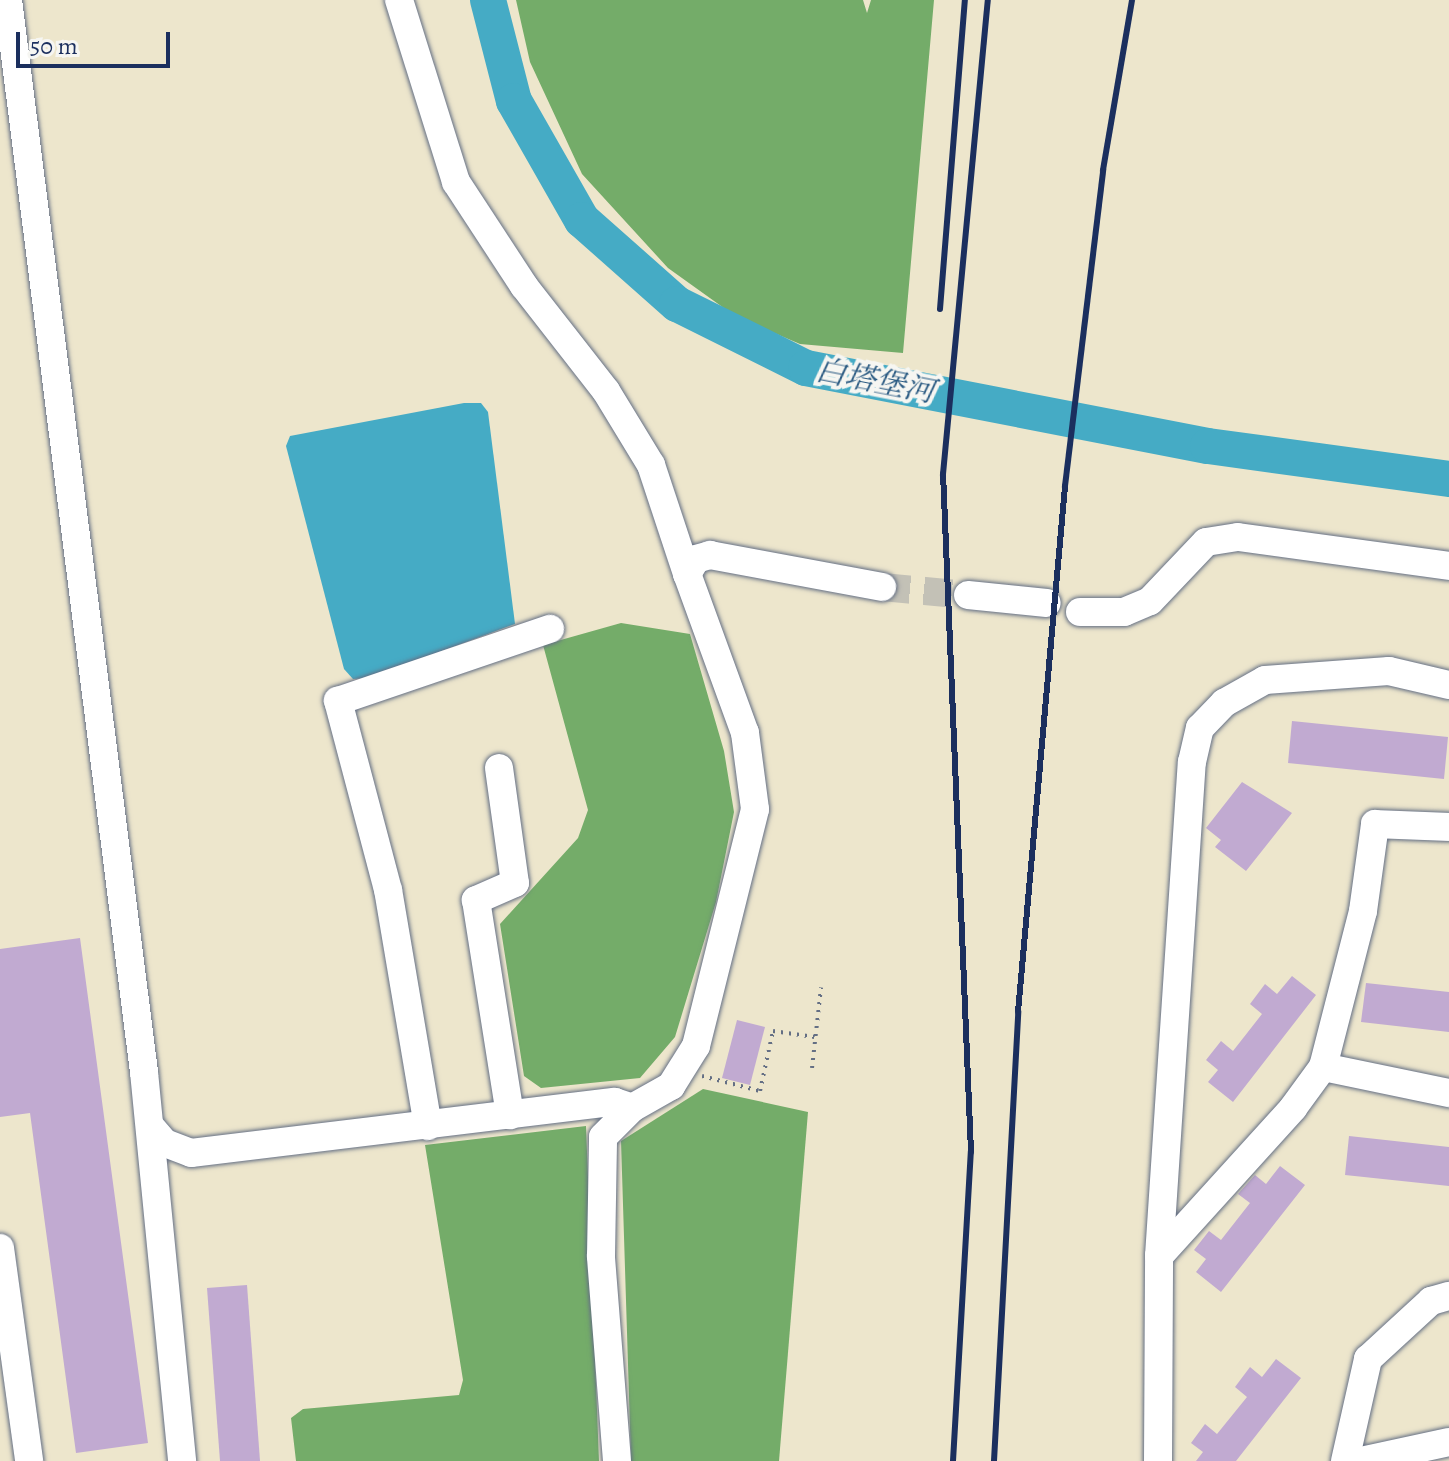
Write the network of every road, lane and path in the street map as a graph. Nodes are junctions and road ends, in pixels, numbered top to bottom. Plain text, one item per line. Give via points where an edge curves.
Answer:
1 (8, 0) edge
2 (399, 0) edge
3 (1449, 566) edge
4 (687, 574) junction
5 (882, 587) tunnel mouth
6 (968, 595) tunnel mouth
7 (1047, 603) dead end
8 (1080, 612) dead end
9 (550, 629) dead end
10 (1449, 685) edge
11 (499, 768) dead end
12 (1449, 827) edge
13 (821, 988) dead end
14 (815, 1037) junction
15 (1323, 1067) junction
16 (812, 1068) dead end
17 (681, 1070) junction
18 (1449, 1093) edge
19 (632, 1108) junction
20 (510, 1115) junction
21 (150, 1126) junction
22 (428, 1126) junction
23 (0, 1248) edge
24 (1159, 1256) junction
25 (1449, 1296) edge
26 (1449, 1442) edge
27 (29, 1461) edge
28 (182, 1461) edge
29 (617, 1461) edge
30 (1158, 1461) edge
31 (1345, 1461) edge
32 (1361, 1461) edge

1 - 21 street
2 - 4 street via 456,182 524,286 606,391 651,465
3 - 8 street via 1238,537 1206,542 1150,601 1124,612
4 - 5 street via 696,559 710,555
4 - 17 street via 745,733 755,809 696,1046
6 - 7 street
9 - 22 street via 338,701 388,890
10 - 24 street via 1389,671 1265,680 1224,703 1200,728 1192,762
11 - 20 street via 515,883 476,900
12 - 15 street via 1375,824 1363,911
13 - 14 path
14 - 16 path
14 - 17 path via 773,1031 760,1091
15 - 18 street
15 - 24 street via 1293,1108
17 - 19 street via 671,1086
19 - 20 street via 615,1102
19 - 29 street via 603,1137 601,1256
20 - 22 street
21 - 22 street via 165,1143 191,1153
21 - 28 street
23 - 27 street
24 - 30 street
25 - 31 street via 1431,1301 1368,1359
26 - 32 street

